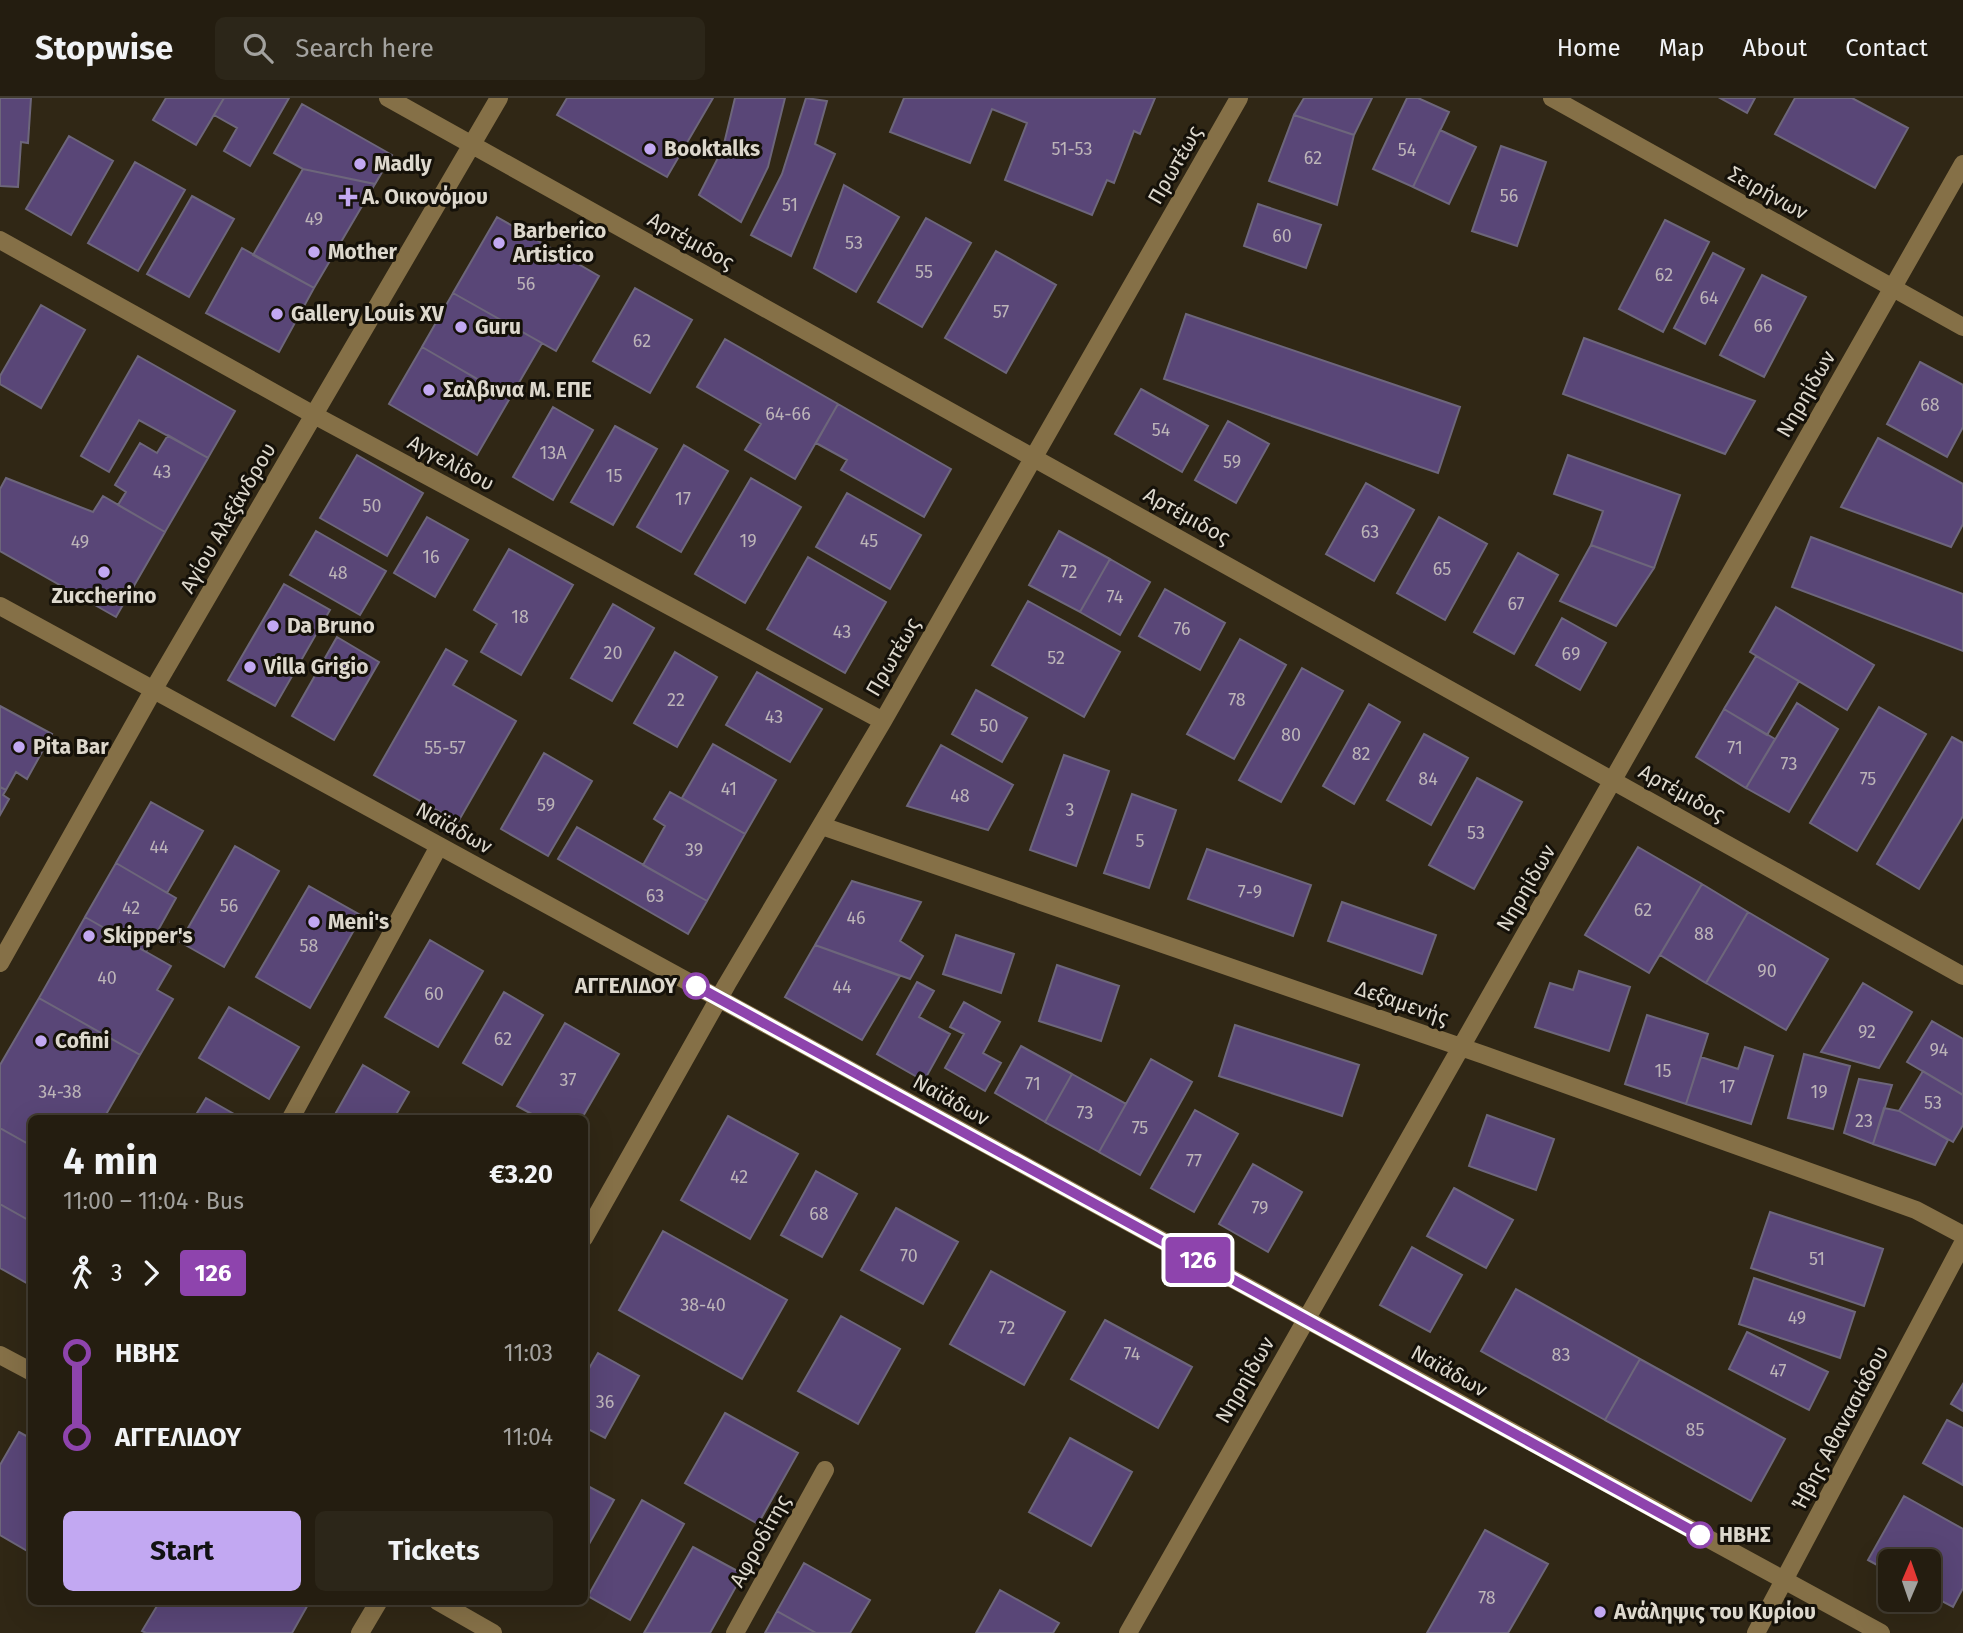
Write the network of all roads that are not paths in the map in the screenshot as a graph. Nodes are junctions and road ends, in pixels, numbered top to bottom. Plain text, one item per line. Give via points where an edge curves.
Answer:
1 (388, 98) edge
2 (499, 98) edge
3 (1239, 98) edge
4 (1552, 98) edge
5 (472, 145) junction
6 (1963, 164) edge
7 (0, 240) edge
8 (1893, 288) junction
9 (1963, 327) edge
10 (314, 415) junction
11 (1035, 457) junction
12 (0, 606) edge
13 (154, 690) junction
14 (883, 721) junction
15 (1613, 780) junction
16 (821, 826) junction
17 (439, 846) junction
18 (0, 963) edge
19 (1963, 976) edge
20 (720, 999) junction
21 (1461, 1048) junction
22 (293, 1115) edge
23 (588, 1231) edge
24 (1963, 1235) edge
25 (1963, 1243) edge
26 (1306, 1320) junction
27 (0, 1355) edge
28 (28, 1371) edge
29 (825, 1471) dead end
30 (1785, 1581) junction
31 (377, 1605) edge
32 (444, 1605) edge
33 (360, 1633) edge
34 (493, 1633) edge
35 (735, 1633) edge
36 (1128, 1633) edge
37 (1756, 1633) edge
38 (1881, 1633) edge

1 - 5 street, Αρτέμιδος
2 - 5 street, Αγίου Αλεξάνδρου
3 - 11 street, Πρωτέως
4 - 8 street, Σειρήνων
5 - 10 street, Αγίου Αλεξάνδρου
5 - 11 street, Αρτέμιδος
6 - 8 street, Νηρηίδων
7 - 10 street, Αγγελίδου
8 - 9 street, Σειρήνων
8 - 15 street, Νηρηίδων
10 - 13 street, Αγίου Αλεξάνδρου
10 - 14 street, Αγγελίδου
11 - 14 street, Πρωτέως
11 - 15 street, Αρτέμιδος
12 - 13 street, Ναϊάδων
13 - 17 street, Ναϊάδων
13 - 18 street, Αγίου Αλεξάνδρου
14 - 16 street, Πρωτέως
15 - 19 street, Αρτέμιδος
15 - 21 street, Νηρηίδων
16 - 20 street, Πρωτέως
16 - 21 street, Δεξαμενής
17 - 20 street, Ναϊάδων
17 - 22 street
20 - 23 street, Πρωτέως
20 - 26 street, Ναϊάδων
21 - 24 street, Δεξαμενής via 1916,1210
21 - 26 street, Νηρηίδων
25 - 30 street, Ήβης Αθανασιάδου
26 - 30 street, Ναϊάδων
26 - 36 street, Νηρηίδων
27 - 28 street
29 - 35 street, Αφροδίτης
30 - 37 street, Ήβης Αθανασιάδου
30 - 38 street, Ναϊάδων
31 - 33 street
32 - 34 street

